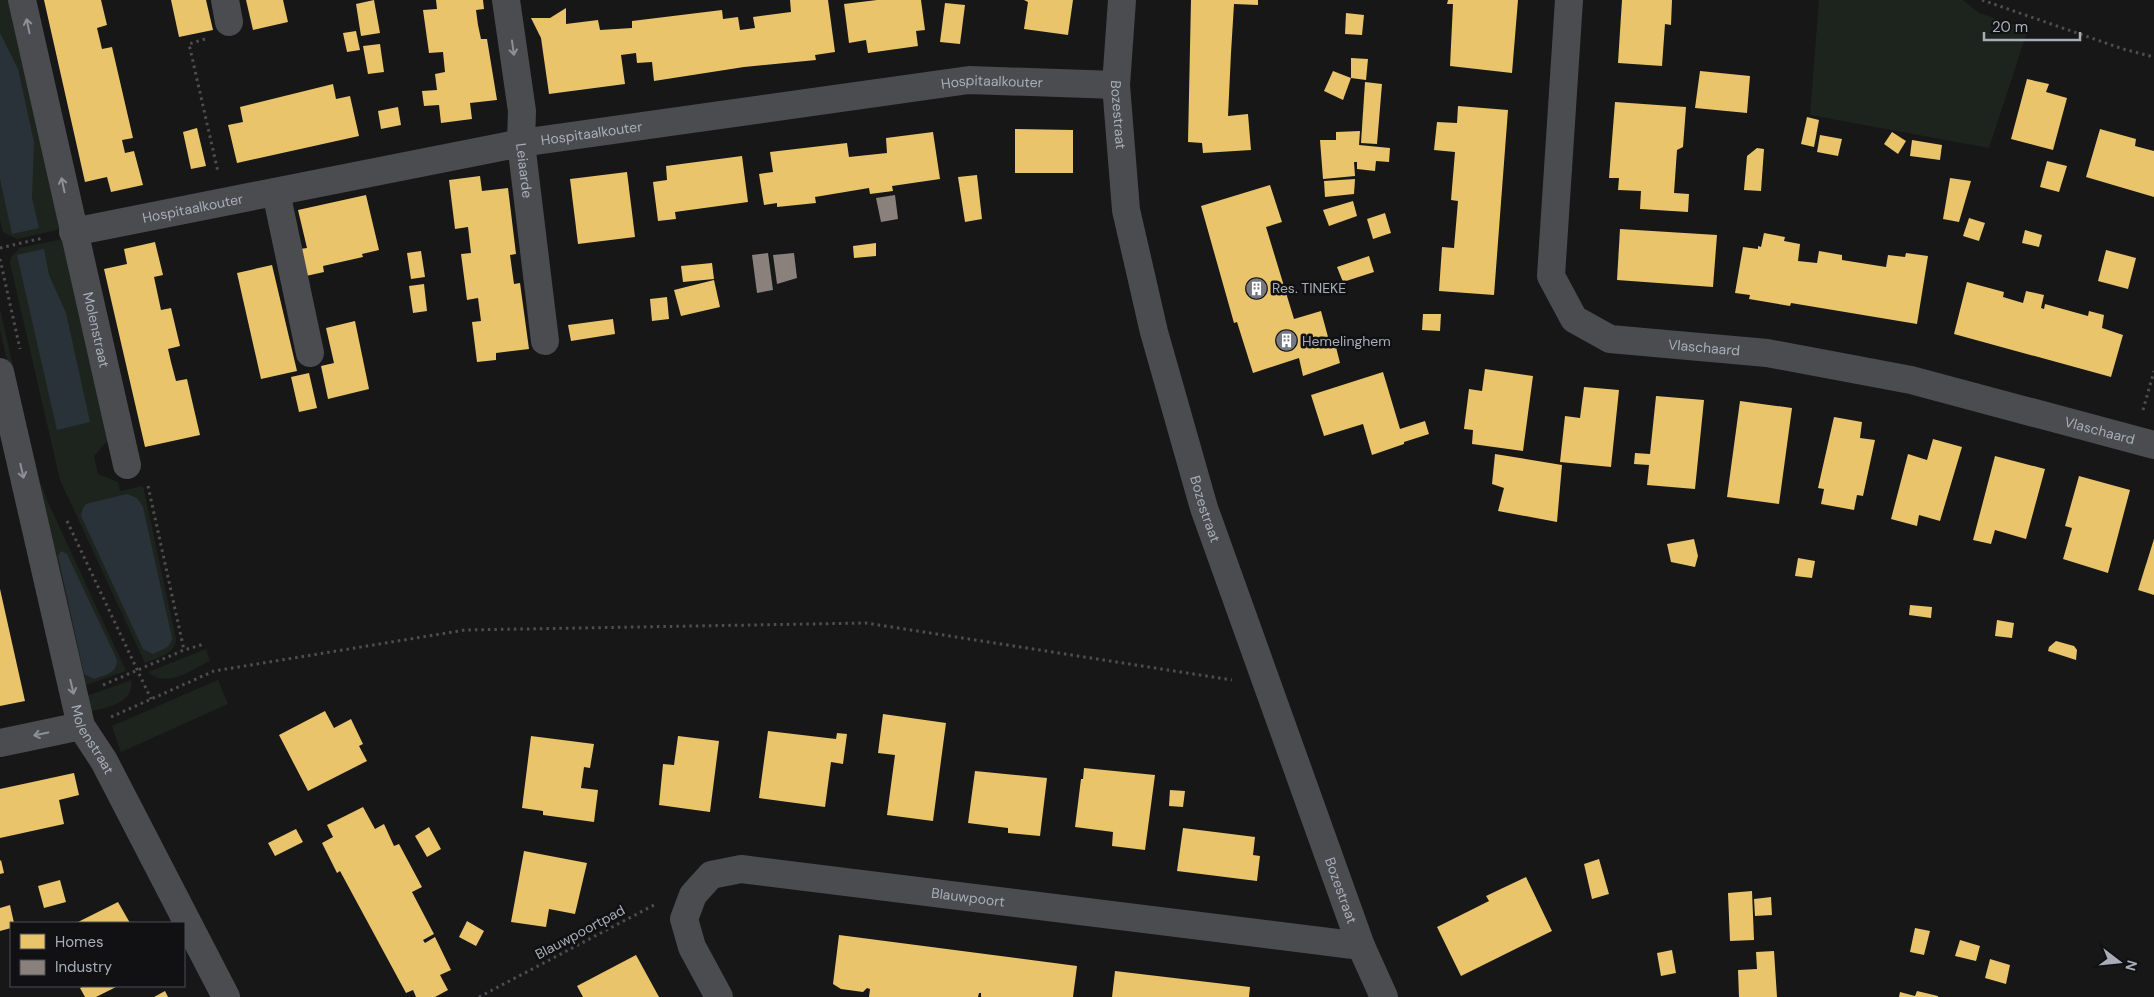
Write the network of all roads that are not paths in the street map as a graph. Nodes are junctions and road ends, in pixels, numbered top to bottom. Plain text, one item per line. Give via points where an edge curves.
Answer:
1 (22, 0) edge
2 (506, 0) edge
3 (1122, 0) edge
4 (1569, 0) edge
5 (1116, 85) junction
6 (521, 144) junction
7 (276, 192) junction
8 (73, 232) junction
9 (545, 341) dead end
10 (310, 353) dead end
11 (0, 372) edge
12 (2144, 442) edge
13 (8, 445) edge
14 (127, 465) road end
15 (81, 726) junction
16 (0, 743) edge
17 (1361, 946) junction
18 (226, 997) edge
19 (718, 997) edge
20 (1384, 997) edge

8 -> 1 street, Molenstraat
2 -> 6 street, Leiaarde via 522,112
3 - 5 street, Bozestraat
4 - 12 street, Vlaschaard via 1550,276 1574,319 1610,339 1767,353 1902,378
5 - 6 street, Hospitaalkouter via 969,80
5 - 17 street, Bozestraat via 1126,210 1154,332 1204,508
6 - 7 street, Hospitaalkouter
6 - 9 street, Leiaarde
7 - 8 street, Hospitaalkouter
7 - 10 street
8 - 14 street, Molenstraat
11 - 13 street, Molenstraat
13 -> 15 street, Molenstraat
15 -> 16 street
15 - 18 street, Molenstraat via 104,761
17 - 19 street, Blauwpoort via 741,869 711,875 693,895 684,919 692,947
17 - 20 street, Bozestraat

